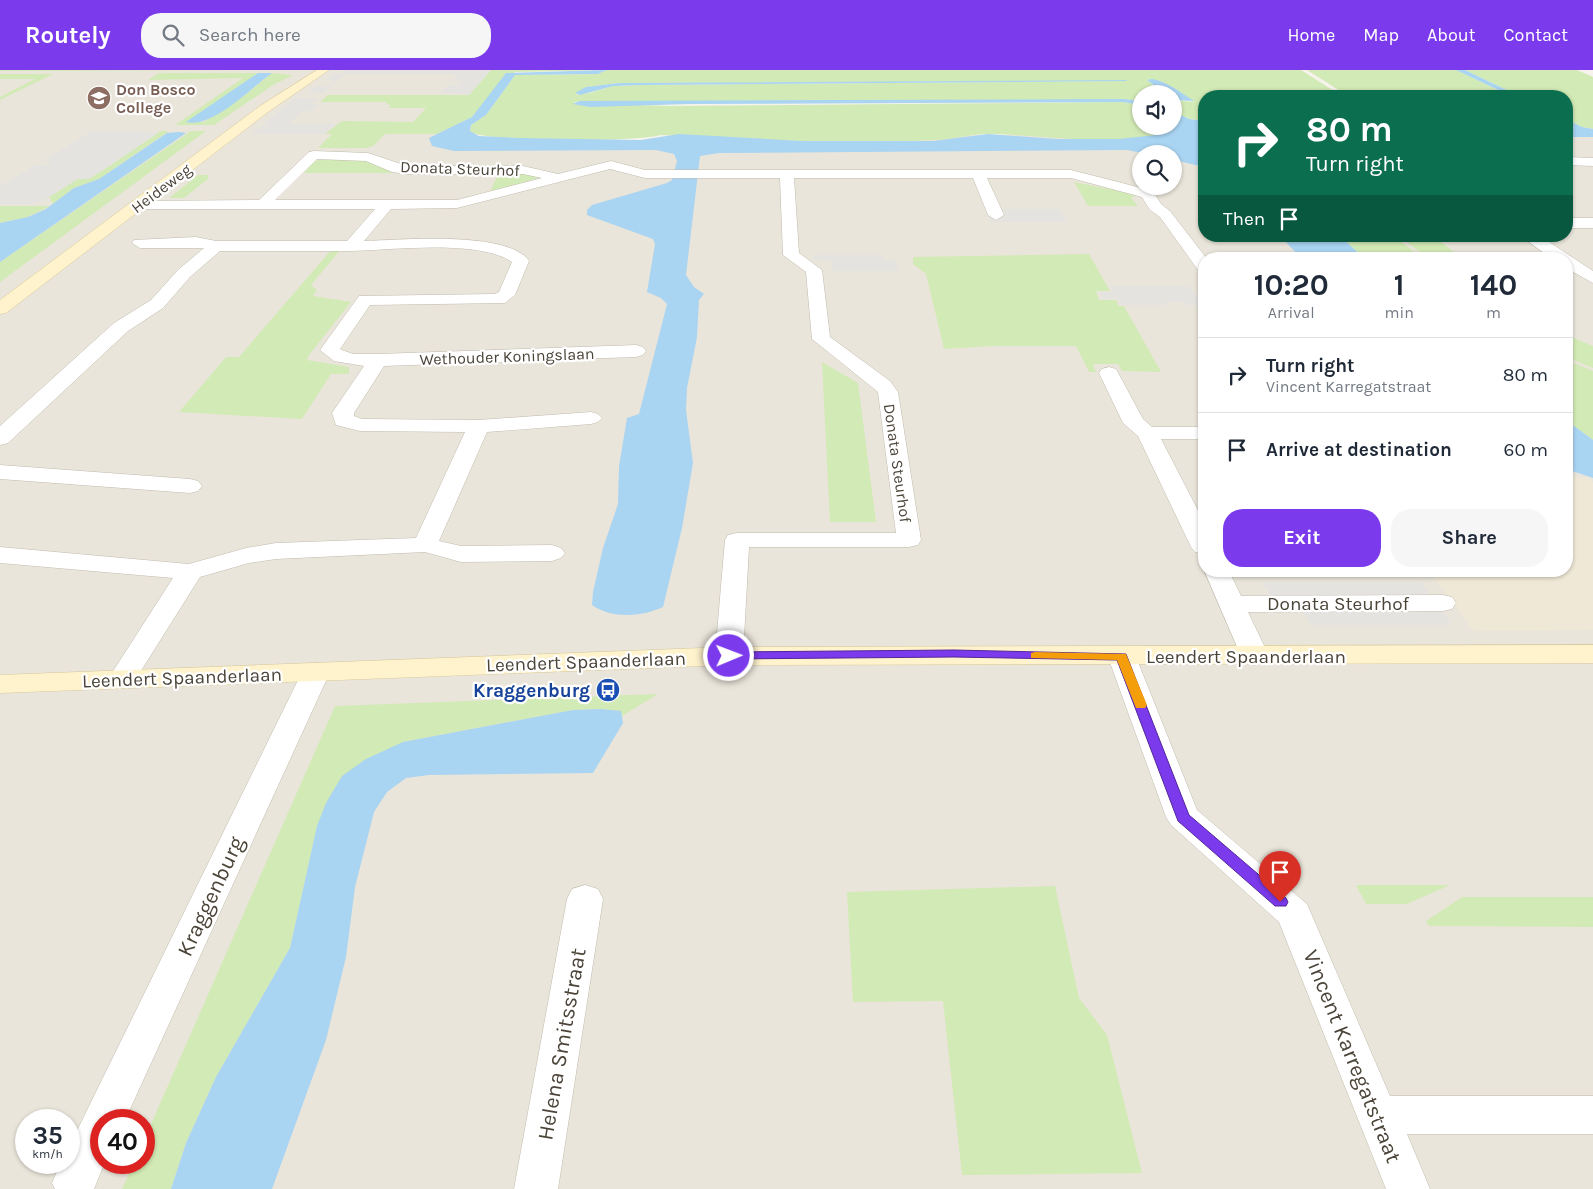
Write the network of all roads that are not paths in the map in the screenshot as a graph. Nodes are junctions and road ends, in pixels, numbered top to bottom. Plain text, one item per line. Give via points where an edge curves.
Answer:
1 (324, 70) edge
2 (1573, 161) edge
3 (1593, 162) edge
4 (788, 174) junction
5 (978, 174) junction
6 (558, 178) junction
7 (139, 205) junction
8 (262, 205) junction
9 (386, 205) junction
10 (996, 215) dead end
11 (1573, 223) edge
12 (1593, 223) edge
13 (1538, 242) edge
14 (140, 243) dead end
15 (216, 246) junction
16 (352, 246) junction
17 (1553, 252) edge
18 (1198, 258) edge
19 (1573, 265) edge
20 (1593, 278) edge
21 (0, 309) edge
22 (636, 351) dead end
23 (378, 360) junction
24 (1109, 373) dead end
25 (591, 418) dead end
26 (479, 426) junction
27 (1198, 433) edge
28 (1147, 434) junction
29 (0, 438) edge
30 (0, 472) edge
31 (190, 486) dead end
32 (1198, 535) edge
33 (425, 545) junction
34 (552, 553) dead end
35 (0, 555) edge
36 (190, 572) junction
37 (1219, 577) edge
38 (1444, 603) dead end
39 (1232, 604) junction
40 (1593, 654) edge
41 (729, 656) junction
42 (1255, 656) junction
43 (1122, 657) junction
44 (316, 672) junction
45 (122, 679) junction
46 (0, 684) edge
47 (585, 899) dead end
48 (109, 1109) edge
49 (1378, 1115) junction
50 (1593, 1115) edge
51 (90, 1149) edge
52 (74, 1183) dead end
53 (536, 1189) edge
54 (1408, 1189) edge

1 - 7 street, Heideweg via 264,109
2 - 3 street
4 - 5 street, Donata Steurhof
4 - 6 street, Donata Steurhof via 636,174 611,165
4 - 41 street, Donata Steurhof via 790,255 814,270 821,339 888,392 909,540 737,540
5 - 10 street
5 - 18 street, Donata Steurhof via 1071,174 1142,191 1165,214
6 - 8 street, Donata Steurhof via 524,170 397,169 362,156 314,155
6 - 9 street, Donata Steurhof via 465,203
7 - 8 street, Donata Steurhof
7 - 21 street, Heideweg
8 - 9 street, Donata Steurhof
9 - 16 street
11 - 12 street
13 - 17 street
14 - 15 street via 196,242
15 - 16 street
15 - 29 street via 175,283 170,293 139,318 121,327
16 - 23 street, Wethouder Koningslaan via 475,244 500,248 521,261 506,295 499,299 365,300 330,350 350,359
19 - 20 street
22 - 23 street, Wethouder Koningslaan
23 - 26 street via 343,412 344,420 360,425
24 - 28 street via 1134,423
25 - 26 street
26 - 33 street
27 - 28 street
28 - 32 street
30 - 31 street
33 - 34 street via 461,554
33 - 36 street via 276,552 246,556
35 - 36 street
36 - 45 street
37 - 39 street, Donata Steurhof
38 - 39 street, Donata Steurhof
39 - 42 street, Donata Steurhof
40 - 42 street, Leendert Spaanderlaan
41 - 43 street, Leendert Spaanderlaan via 954,654
41 - 44 street, Leendert Spaanderlaan
42 - 43 street, Leendert Spaanderlaan
43 - 49 street, Vincent Karregatstraat via 1183,817 1294,914
44 - 45 street, Leendert Spaanderlaan
44 - 48 street, Kraggenburg
45 - 46 street, Leendert Spaanderlaan
47 - 53 street, Helena Smitsstraat
49 - 50 street
49 - 54 street, Vincent Karregatstraat
51 - 52 street

